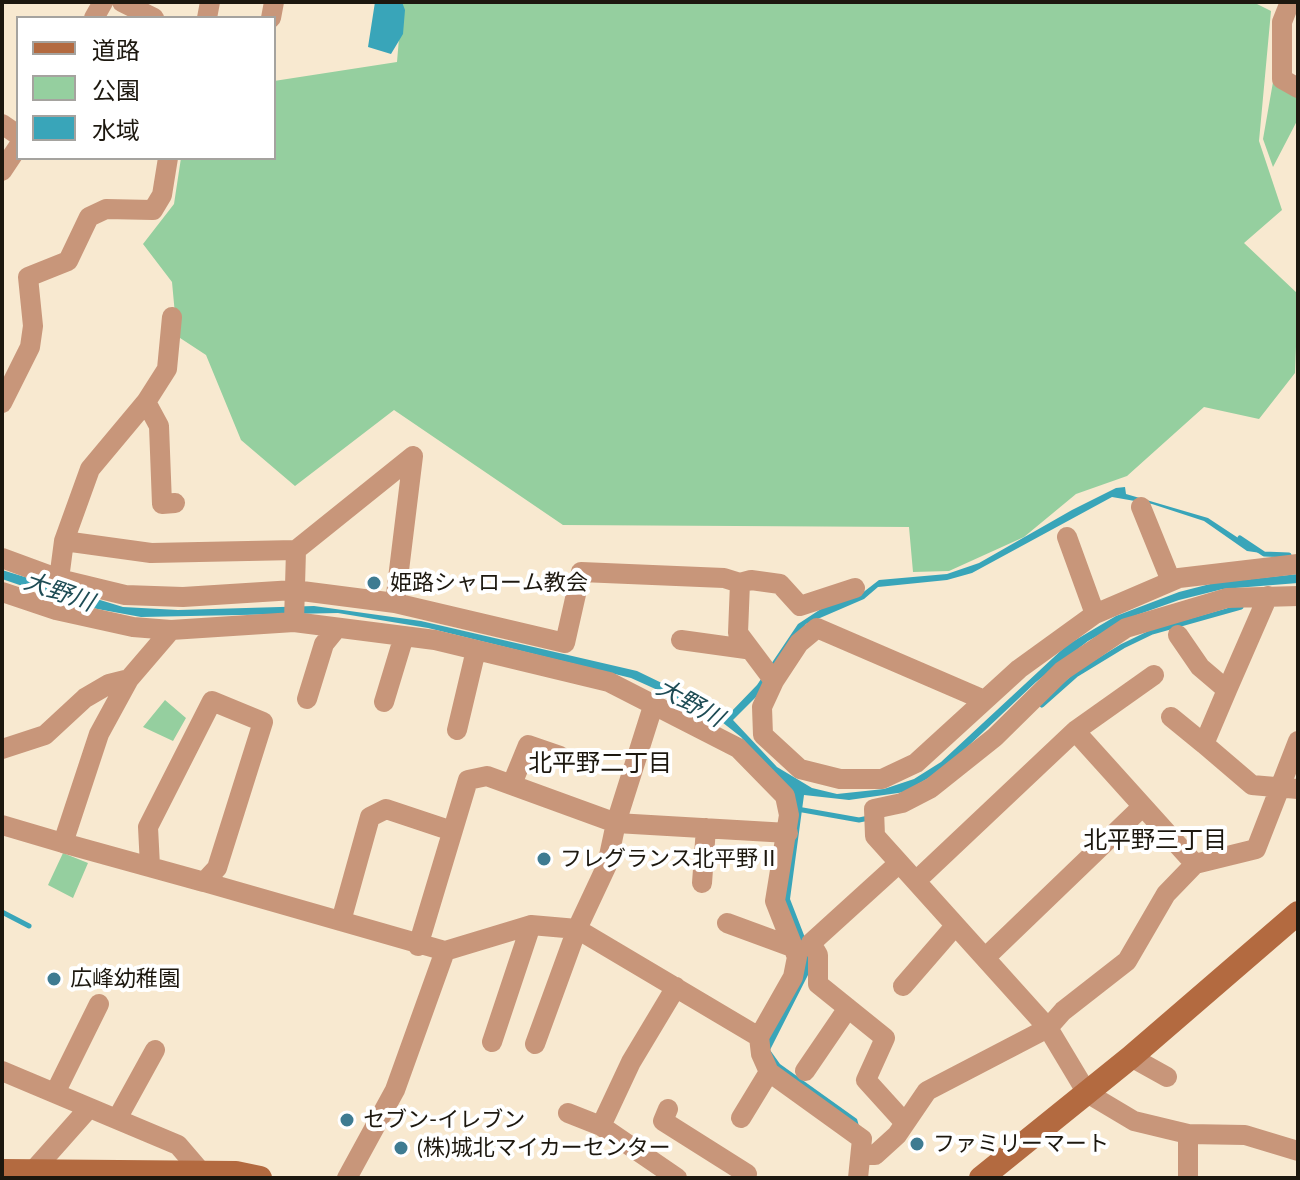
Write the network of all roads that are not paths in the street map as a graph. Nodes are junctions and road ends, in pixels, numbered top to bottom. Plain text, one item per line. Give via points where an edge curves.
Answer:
1 (122, 2) edge
2 (1290, 2) edge
3 (150, 16) edge
4 (1298, 88) edge
5 (16, 150) edge
6 (168, 160) edge
7 (2, 171) edge
8 (172, 317) dead end
9 (146, 402) junction
10 (2, 403) edge
11 (175, 503) dead end
12 (1141, 507) dead end
13 (1067, 537) dead end
14 (64, 541) junction
15 (296, 550) junction
16 (2, 558) edge
17 (1298, 564) edge
18 (59, 579) junction
19 (1171, 581) junction
20 (740, 583) junction
21 (855, 588) dead end
22 (294, 590) junction
23 (2, 592) edge
24 (1268, 596) junction
25 (1298, 596) edge
26 (395, 603) junction
27 (1095, 614) junction
28 (294, 622) junction
29 (337, 628) junction
30 (171, 630) junction
31 (1178, 635) dead end
32 (404, 636) junction
33 (681, 640) dead end
34 (746, 649) junction
35 (476, 650) junction
36 (769, 675) junction
37 (1154, 675) dead end
38 (129, 679) junction
39 (1227, 690) junction
40 (307, 699) dead end
41 (984, 700) junction
42 (384, 702) dead end
43 (654, 703) junction
44 (1171, 717) dead end
45 (457, 730) dead end
46 (1075, 731) junction
47 (763, 735) junction
48 (1298, 741) edge
49 (1204, 744) junction
50 (738, 748) junction
51 (2, 749) edge
52 (556, 750) dead end
53 (512, 784) junction
54 (1289, 788) edge
55 (1142, 807) junction
56 (616, 823) junction
57 (2, 825) edge
58 (706, 828) junction
59 (452, 831) junction
60 (788, 833) junction
61 (63, 843) junction
62 (898, 864) junction
63 (1195, 864) junction
64 (150, 866) junction
65 (916, 881) junction
66 (204, 882) junction
67 (702, 883) dead end
68 (1298, 913) edge
69 (341, 921) junction
70 (727, 923) dead end
71 (531, 925) junction
72 (955, 926) junction
73 (577, 929) junction
74 (418, 946) junction
75 (795, 948) junction
76 (445, 951) junction
77 (986, 957) junction
78 (903, 986) dead end
79 (676, 987) junction
80 (99, 1004) dead end
81 (848, 1008) junction
82 (1048, 1028) junction
83 (759, 1037) junction
84 (492, 1042) dead end
85 (535, 1044) dead end
86 (155, 1050) dead end
87 (1131, 1057) junction
88 (2, 1071) edge
89 (805, 1071) dead end
90 (769, 1072) junction
91 (1167, 1077) dead end
92 (55, 1093) junction
93 (1087, 1093) junction
94 (89, 1108) junction
95 (668, 1109) dead end
96 (568, 1113) dead end
97 (741, 1118) dead end
98 (117, 1119) junction
99 (905, 1123) junction
100 (601, 1126) junction
101 (1188, 1134) junction
102 (857, 1140) junction
103 (1298, 1151) edge
104 (33, 1171) junction
105 (3, 1173) edge
106 (159, 1176) edge
107 (202, 1176) edge
108 (260, 1178) edge
109 (347, 1178) edge
110 (677, 1178) edge
111 (744, 1178) edge
112 (858, 1178) edge
113 (981, 1178) edge
114 (1188, 1178) edge

1 - 3 street
2 - 4 street via 1282,22 1282,79
5 - 7 street
6 - 10 street via 162,195 153,210 106,209 89,217 68,261 28,277 30,347
8 - 9 street via 167,369
9 - 11 street via 159,426 162,504
9 - 14 street via 90,469
12 - 19 street
13 - 27 street
14 - 15 street via 151,553
14 - 18 street
15 - 22 street
15 - 26 street via 413,456
16 - 18 street
17 - 19 street
18 - 22 street via 125,595
19 - 27 street
20 - 21 street via 780,584 800,606
20 - 26 street via 581,572 565,643
20 - 34 street via 738,633
22 - 26 street
22 - 28 street
23 - 30 street via 56,610
24 - 25 street
24 - 39 street
24 - 62 street via 1227,598 1126,628 1062,671 995,737 931,788 902,803 874,809 875,836
27 - 41 street
28 - 29 street
28 - 30 street
29 - 32 street
29 - 40 street via 324,644
30 - 38 street
31 - 39 street via 1200,667
32 - 35 street
32 - 42 street
33 - 34 street
34 - 36 street
35 - 43 street via 609,682
35 - 45 street
36 - 41 street via 817,628
36 - 47 street
37 - 46 street
38 - 51 street via 85,698 45,735
38 - 61 street via 99,734
39 - 49 street
41 - 47 street via 916,763 882,779 840,779 800,769
43 - 50 street
43 - 56 street
44 - 49 street
46 - 55 street
46 - 65 street
47 - 50 street
48 - 54 street
49 - 54 street via 1252,785
50 - 60 street via 785,796
52 - 53 street via 528,745
53 - 56 street
53 - 59 street via 487,776 468,780
54 - 63 street via 1256,849
55 - 63 street
55 - 77 street
56 - 58 street
56 - 73 street via 607,865
57 - 61 street
58 - 60 street
58 - 67 street
59 - 69 street via 386,809 370,817
59 - 74 street
60 - 75 street via 775,901
61 - 64 street
62 - 65 street
62 - 81 street via 811,943 818,955 818,984
63 - 82 street via 1166,894 1127,961
64 - 66 street
64 - 66 street via 148,827 212,701 263,722 217,868
65 - 72 street
66 - 69 street
68 - 87 street
69 - 74 street
70 - 75 street
71 - 73 street
71 - 76 street
71 - 84 street
72 - 77 street
72 - 78 street
73 - 79 street
73 - 85 street
74 - 76 street
75 - 83 street via 793,977
76 - 109 street via 395,1090
77 - 82 street
79 - 83 street
79 - 100 street
80 - 92 street
81 - 89 street
81 - 99 street via 885,1038 866,1080
82 - 93 street
82 - 99 street via 927,1091
83 - 90 street
86 - 98 street
87 - 91 street
87 - 93 street
88 - 92 street
90 - 97 street
90 - 102 street
92 - 94 street
93 - 101 street via 1134,1121
93 - 113 street
94 - 98 street
94 - 104 street
95 - 111 street via 663,1121 747,1174
96 - 100 street
98 - 107 street via 178,1145
99 - 102 street via 875,1155
100 - 110 street via 623,1152
101 - 103 street via 1245,1135
101 - 114 street
102 - 112 street
104 - 105 street
104 - 106 street
106 - 107 street
107 - 108 street

